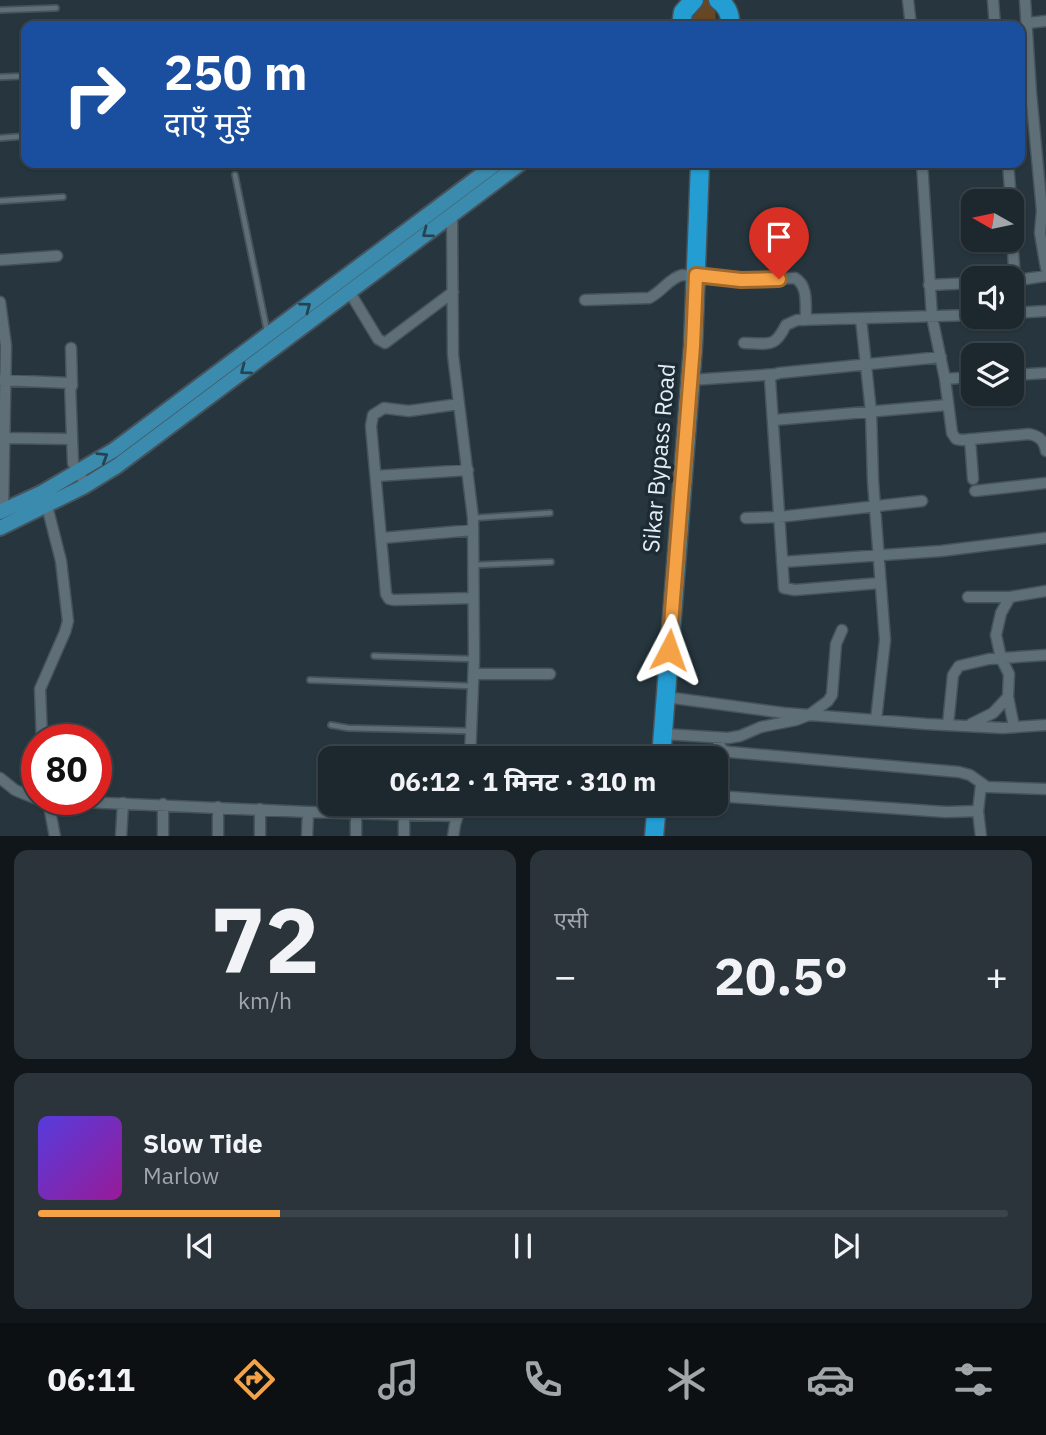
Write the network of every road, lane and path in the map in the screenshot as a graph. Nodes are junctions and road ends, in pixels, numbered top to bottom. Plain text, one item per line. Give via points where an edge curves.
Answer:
1 (908, 0) edge
2 (993, 0) edge
3 (1025, 0) edge
4 (56, 8) dead end
5 (0, 10) edge
6 (910, 21) edge
7 (995, 21) edge
8 (1046, 21) edge
9 (1028, 23) junction
10 (1025, 42) edge
11 (1025, 56) edge
12 (21, 76) edge
13 (0, 77) edge
14 (21, 136) edge
15 (0, 138) edge
16 (491, 168) edge
17 (514, 168) edge
18 (700, 168) edge
19 (922, 168) edge
20 (1008, 168) edge
21 (235, 175) dead end
22 (1042, 175) edge
23 (1010, 189) edge
24 (63, 197) dead end
25 (0, 201) edge
26 (452, 213) junction
27 (57, 256) dead end
28 (0, 260) edge
29 (1046, 268) edge
30 (696, 275) junction
31 (1046, 276) edge
32 (1024, 279) edge
33 (961, 284) edge
34 (929, 285) junction
35 (349, 291) junction
36 (453, 292) junction
37 (584, 300) dead end
38 (0, 302) edge
39 (1046, 311) edge
40 (1024, 312) edge
41 (961, 316) edge
42 (932, 317) junction
43 (861, 319) junction
44 (806, 320) junction
45 (268, 335) junction
46 (744, 343) dead end
47 (71, 348) dead end
48 (941, 357) junction
49 (866, 366) junction
50 (778, 373) junction
51 (1046, 373) edge
52 (1024, 374) edge
53 (961, 378) edge
54 (945, 379) junction
55 (3, 380) edge
56 (691, 380) junction
57 (72, 386) junction
58 (459, 404) junction
59 (947, 405) junction
60 (871, 412) junction
61 (775, 420) junction
62 (6, 438) junction
63 (72, 439) junction
64 (970, 439) junction
65 (1045, 444) edge
66 (468, 470) junction
67 (376, 475) junction
68 (83, 478) junction
69 (973, 479) dead end
70 (1046, 483) edge
71 (975, 491) dead end
72 (922, 501) dead end
73 (875, 505) junction
74 (47, 506) junction
75 (1, 511) edge
76 (550, 513) dead end
77 (779, 517) junction
78 (472, 518) junction
79 (746, 518) dead end
80 (0, 528) edge
81 (473, 530) junction
82 (382, 538) junction
83 (1046, 538) edge
84 (879, 554) junction
85 (551, 562) dead end
86 (782, 562) junction
87 (473, 565) junction
88 (880, 583) junction
89 (1046, 592) edge
90 (968, 597) dead end
91 (1010, 597) junction
92 (473, 598) junction
93 (842, 630) dead end
94 (1046, 655) edge
95 (374, 656) dead end
96 (1001, 658) junction
97 (474, 659) junction
98 (474, 674) junction
99 (550, 674) dead end
100 (310, 680) dead end
101 (473, 686) junction
102 (1008, 696) junction
103 (666, 697) junction
104 (808, 715) junction
105 (876, 720) junction
106 (41, 724) edge
107 (331, 725) dead end
108 (948, 725) junction
109 (1046, 725) edge
110 (968, 726) junction
111 (1014, 727) junction
112 (471, 731) junction
113 (663, 734) junction
114 (716, 738) junction
115 (470, 746) edge
116 (662, 746) edge
117 (0, 778) edge
118 (981, 785) junction
119 (1046, 789) edge
120 (21, 792) edge
121 (728, 797) edge
122 (112, 803) edge
123 (123, 803) junction
124 (163, 804) junction
125 (218, 807) junction
126 (260, 809) junction
127 (978, 811) junction
128 (308, 812) junction
129 (318, 812) edge
130 (48, 815) edge
131 (356, 816) edge
132 (404, 816) edge
133 (457, 816) edge
134 (656, 816) edge
135 (55, 836) edge
136 (121, 836) edge
137 (163, 836) edge
138 (218, 836) edge
139 (260, 836) edge
140 (307, 836) edge
141 (356, 836) edge
142 (404, 836) edge
143 (453, 836) edge
144 (654, 836) edge
145 (981, 836) edge

1 - 6 street
2 - 7 street
3 - 9 street
4 - 5 lane
8 - 9 street
9 - 10 street
11 - 22 street
12 - 13 lane
14 - 15 lane
45 -> 16 main road
17 - 26 main road
18 - 30 highway, Sikar Bypass Road
19 - 34 street
20 - 23 street
21 - 45 lane
22 - 29 street via 1040,233
24 - 25 lane
26 -> 35 main road
26 - 36 street
27 - 28 street
30 - 37 street via 674,277 649,298
30 - 44 street via 741,280 796,278 804,289
30 - 56 highway, Sikar Bypass Road
31 - 32 street
33 - 34 street
34 - 42 street
35 - 36 street via 385,343
35 -> 68 main road via 166,430
36 - 58 street
38 - 55 street via 6,346
39 - 40 street
41 - 42 street
42 - 43 street
42 - 48 street
43 - 44 street
43 - 49 street
44 - 46 street via 790,321 776,342
68 -> 45 main road
47 - 57 street
48 - 49 street
48 - 54 street
49 - 50 street
49 - 60 street
50 - 56 street
50 - 61 street via 770,379
51 - 52 street
53 - 54 street
54 - 59 street
55 - 57 street via 61,381
55 - 62 street
56 - 103 highway, Sikar Bypass Road
57 - 63 street
58 - 66 street
58 - 67 street via 378,410 371,420
59 - 60 street
59 - 64 street via 956,439
60 - 61 street
60 - 73 street
61 - 77 street
62 - 63 street
62 - 75 street
63 - 68 street via 73,463
64 - 65 street via 1029,435
64 - 69 street
66 - 67 street
66 - 78 street
67 - 82 street
68 - 74 main road
68 - 75 main road
70 - 71 street
72 - 73 street
73 - 77 street
73 - 84 street
74 - 80 main road
74 - 106 street via 61,561 68,621 40,689
76 - 78 lane
77 - 79 street
77 - 86 street
78 - 81 street
81 - 82 street
81 - 87 street
82 - 92 street via 389,599
83 - 84 street
84 - 86 street
84 - 88 street
85 - 87 lane
86 - 88 street via 784,588 790,590
87 - 92 street
88 - 105 street via 885,640
89 - 91 street
90 - 91 street
91 - 96 street via 996,635
92 - 97 street
93 - 104 street via 836,644 832,695
94 - 96 street
95 - 97 lane
96 - 102 street via 1009,674
96 - 108 street via 955,669
97 - 98 street
98 - 99 street
98 - 101 street
100 - 101 lane
101 - 112 street
102 - 110 street via 993,713
102 - 111 street
103 - 104 street
103 - 113 highway, Sikar Bypass Road
104 - 105 street
104 - 114 street via 740,736
105 - 108 street
107 - 112 lane
108 - 110 street
109 - 111 street
110 - 111 street
112 - 115 street
113 - 114 street
113 - 116 highway, Sikar Bypass Road
114 - 118 street via 723,751 959,772
117 - 120 street
118 - 119 street
118 - 127 street
121 - 127 street via 946,813
122 - 123 street
123 - 124 street
123 - 136 street
124 - 125 street
124 - 137 street
125 - 126 street
125 - 138 street
126 - 128 street
126 - 139 street
127 - 145 street
128 - 129 street
128 - 140 street
130 - 135 street
131 - 141 street
132 - 142 street
133 - 143 street
134 - 144 highway

